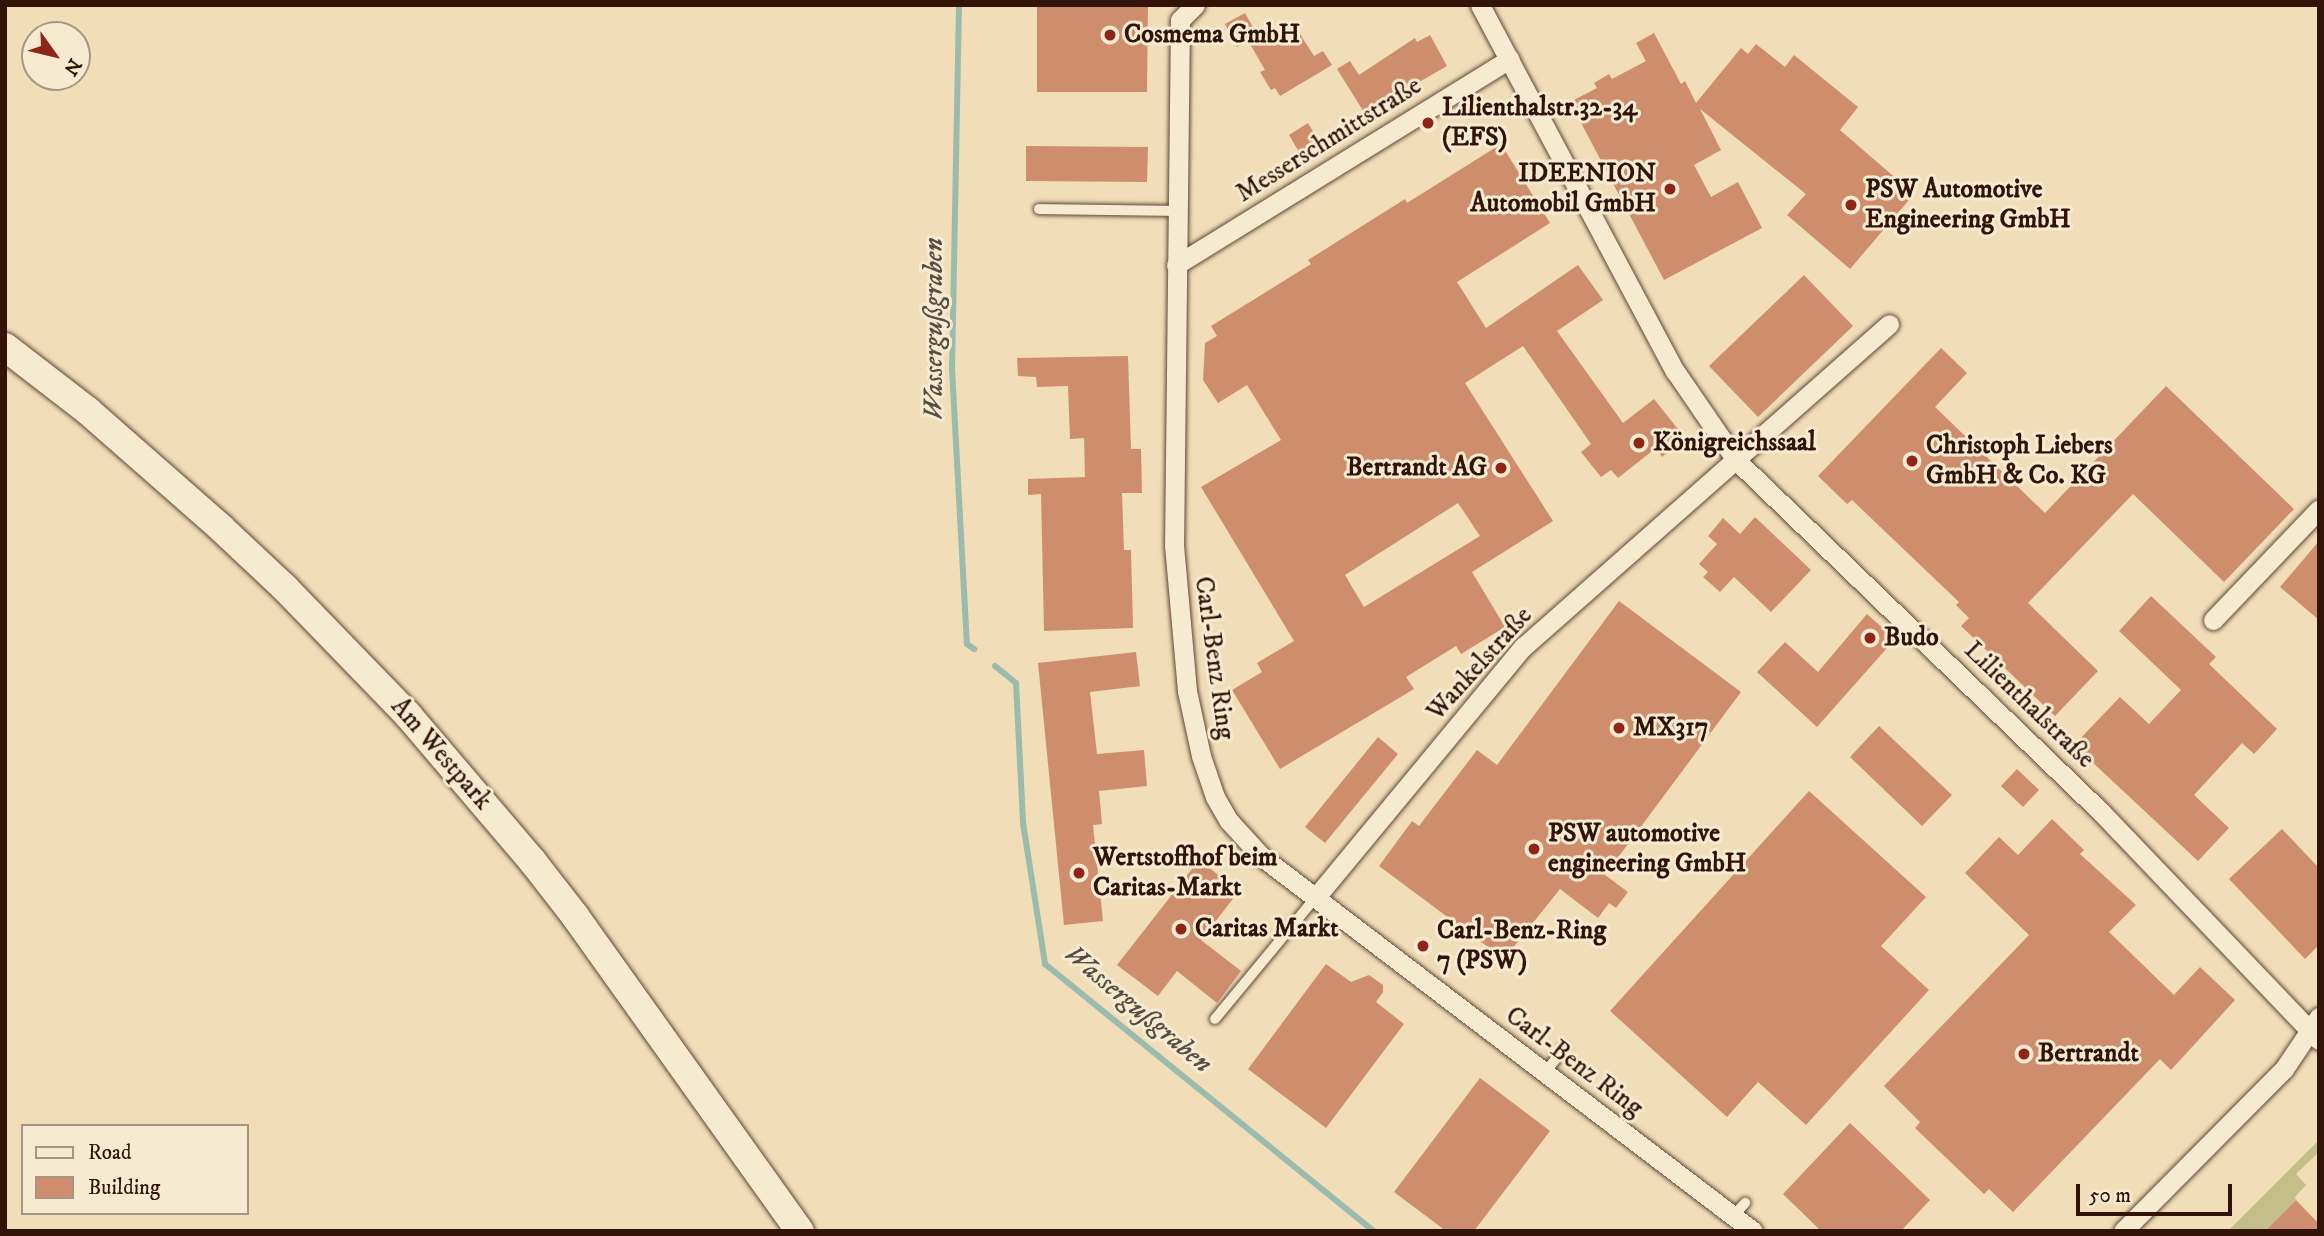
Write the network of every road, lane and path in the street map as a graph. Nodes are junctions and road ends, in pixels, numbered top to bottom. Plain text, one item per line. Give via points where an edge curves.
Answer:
1 (1195, 5) edge
2 (1480, 5) edge
3 (1509, 59) junction
4 (1040, 209) dead end
5 (1177, 211) junction
6 (1176, 265) junction
7 (1889, 324) dead end
8 (5, 347) edge
9 (1737, 460) junction
10 (2319, 509) edge
11 (2213, 620) dead end
12 (1316, 897) junction
13 (1215, 1019) dead end
14 (2316, 1030) edge
15 (1564, 1048) dead end
16 (1545, 1073) junction
17 (800, 1231) edge
18 (1753, 1231) edge
19 (2123, 1231) edge

1 - 5 street, Carl-Benz Ring via 1180,20
2 - 3 street, Lilienthalstraße
3 - 6 street, Messerschmittstraße
3 - 9 street, Lilienthalstraße via 1675,371
4 - 5 lane
5 - 6 street, Carl-Benz Ring
6 - 12 street, Carl-Benz Ring via 1174,545 1189,702 1206,774 1222,810 1254,849
7 - 9 street, Wankelstraße
8 - 17 main road, Am Westpark via 88,411 221,528 408,715 575,916
9 - 12 street, Wankelstraße via 1523,647
9 - 14 street, Lilienthalstraße via 2102,813
10 - 11 street
12 - 13 lane
12 - 16 street, Carl-Benz Ring
14 - 19 street via 2284,1069
15 - 16 lane
16 - 18 street, Carl-Benz Ring via 1739,1209

